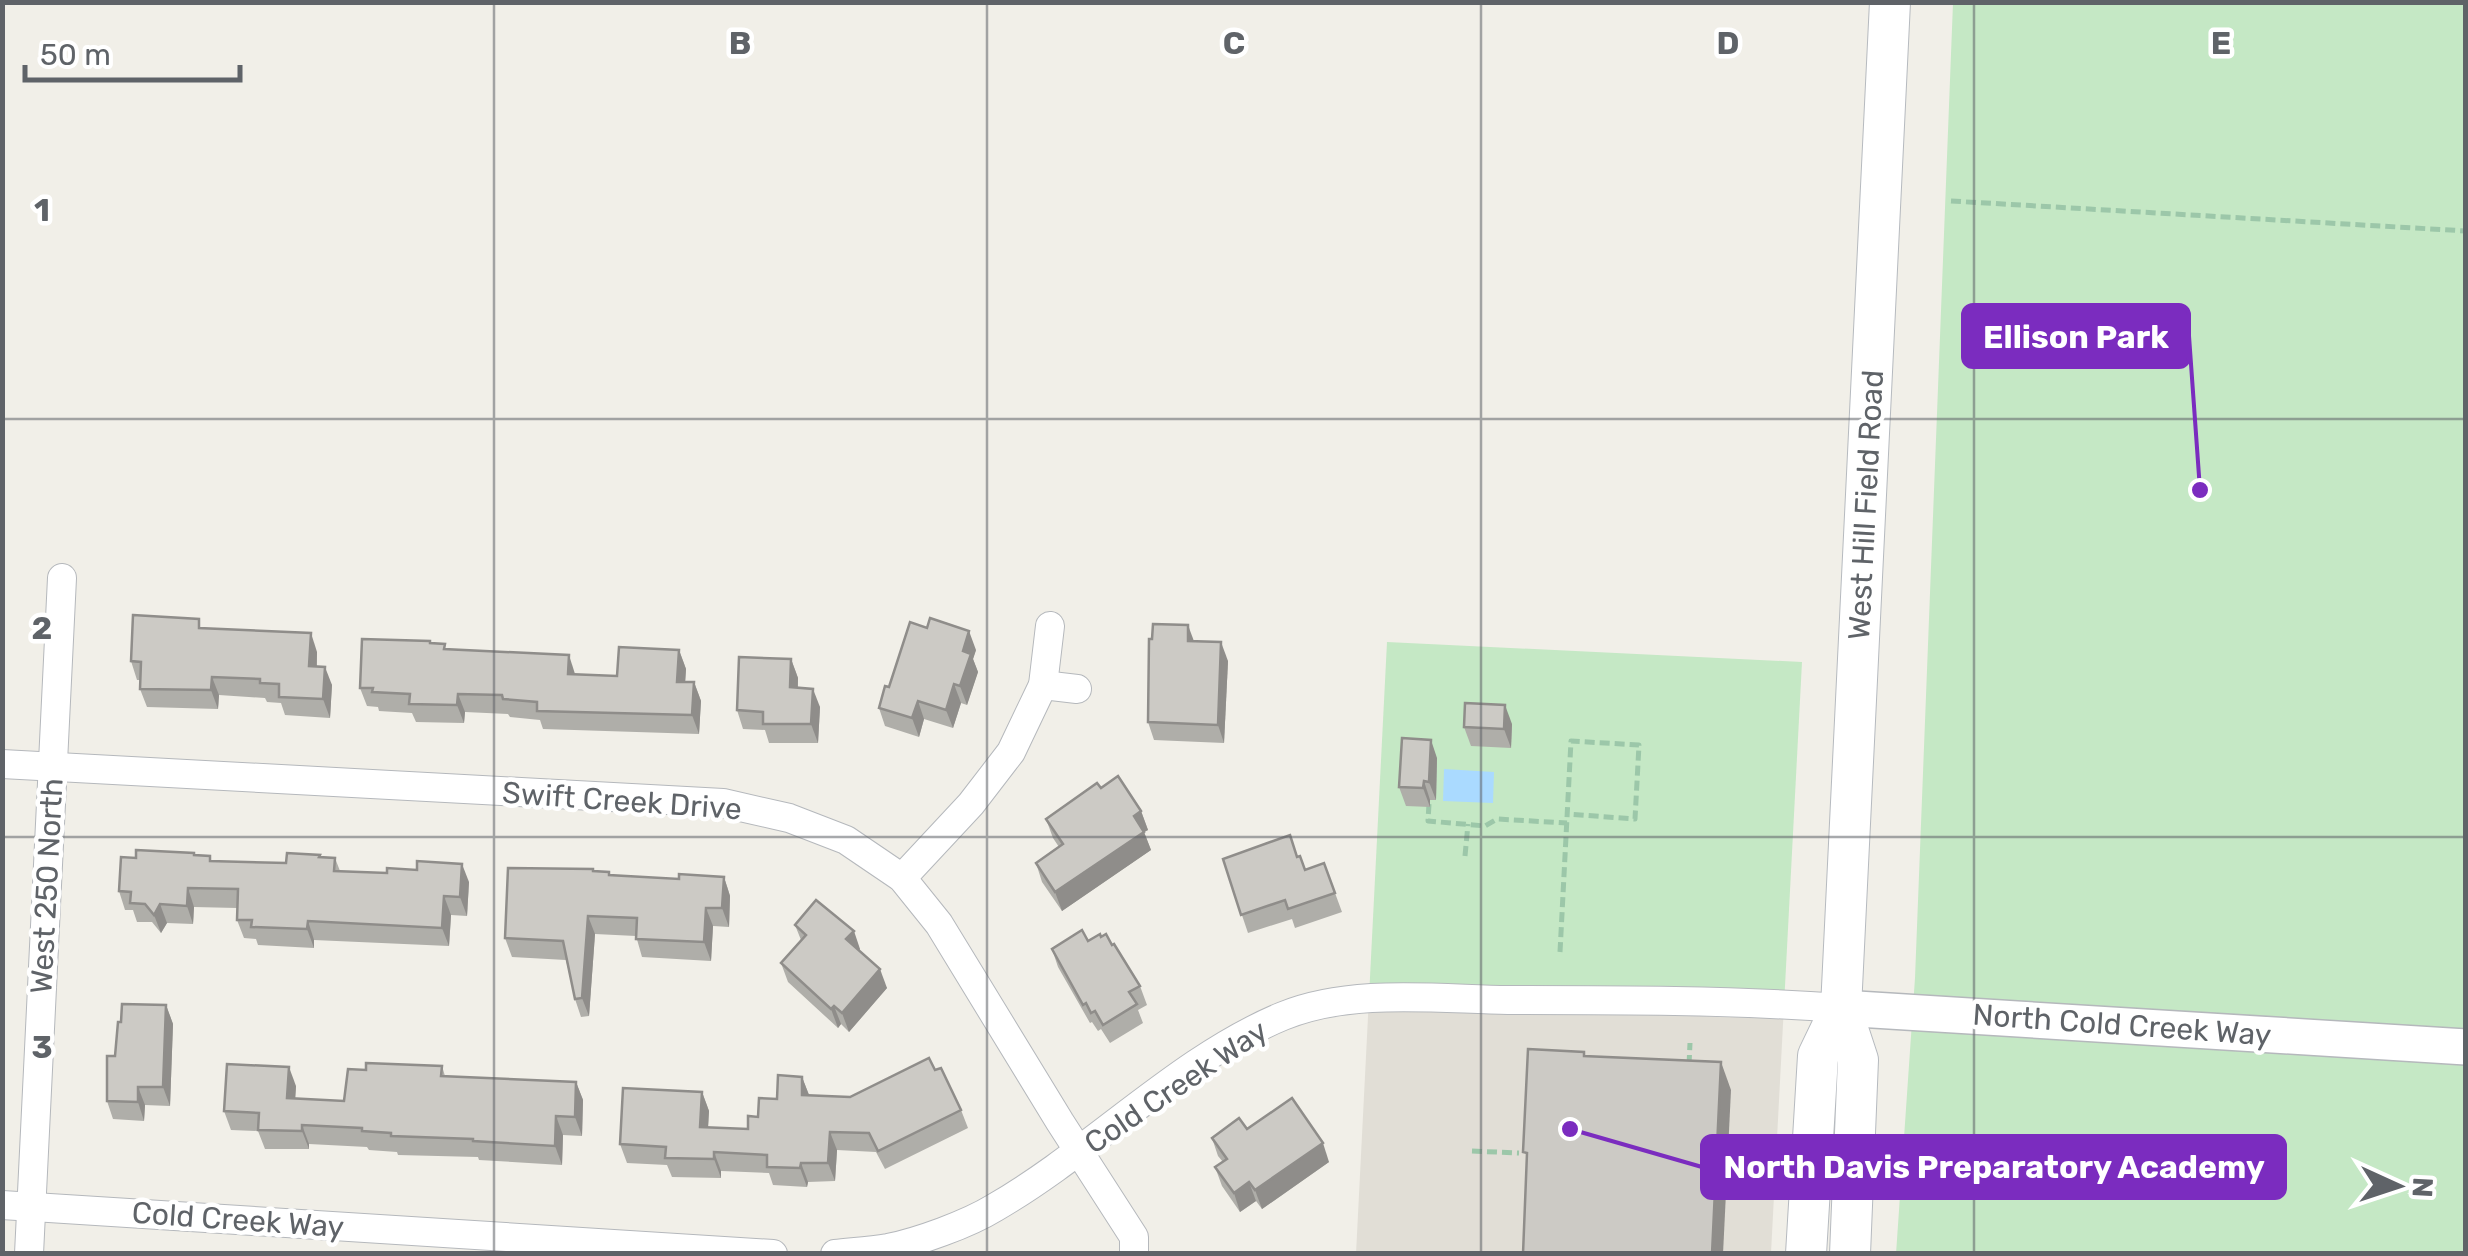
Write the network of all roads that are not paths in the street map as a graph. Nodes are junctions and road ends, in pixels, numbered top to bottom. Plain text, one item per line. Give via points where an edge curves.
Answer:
1 (1890, 2) edge
2 (62, 578) dead end
3 (1050, 626) dead end
4 (1043, 685) junction
5 (1077, 689) dead end
6 (2, 764) edge
7 (53, 767) junction
8 (902, 878) junction
9 (1778, 1004) joint
10 (1841, 1008) junction
11 (2466, 1047) edge
12 (1080, 1151) junction
13 (2, 1205) edge
14 (32, 1206) junction
15 (29, 1254) edge
16 (773, 1254) edge
17 (836, 1254) edge
18 (1134, 1254) edge
19 (1806, 1254) edge
20 (1850, 1254) edge

1 - 10 main road, West Hill Field Road
2 - 7 street, West 250 North
3 - 4 street
4 - 5 street
4 - 8 street via 1010,752
6 - 7 street, Swift Creek Drive
7 - 8 street, Swift Creek Drive via 723,803 846,840
7 - 14 street, West 250 North
8 - 12 street, Swift Creek Drive via 940,924
9 - 10 street, North Cold Creek Way
9 - 12 street, Cold Creek Way via 1343,1000 1286,1014 1236,1039
10 - 11 street, North Cold Creek Way
10 - 19 main road, West Hill Field Road via 1818,1056
10 - 20 main road, West Hill Field Road via 1858,1060
12 - 17 street, Cold Creek Way via 991,1210 890,1248
12 - 18 street, Swift Creek Drive via 1134,1237
13 - 14 street, Cold Creek Way
14 - 15 street, West 250 North
14 - 16 street, Cold Creek Way

